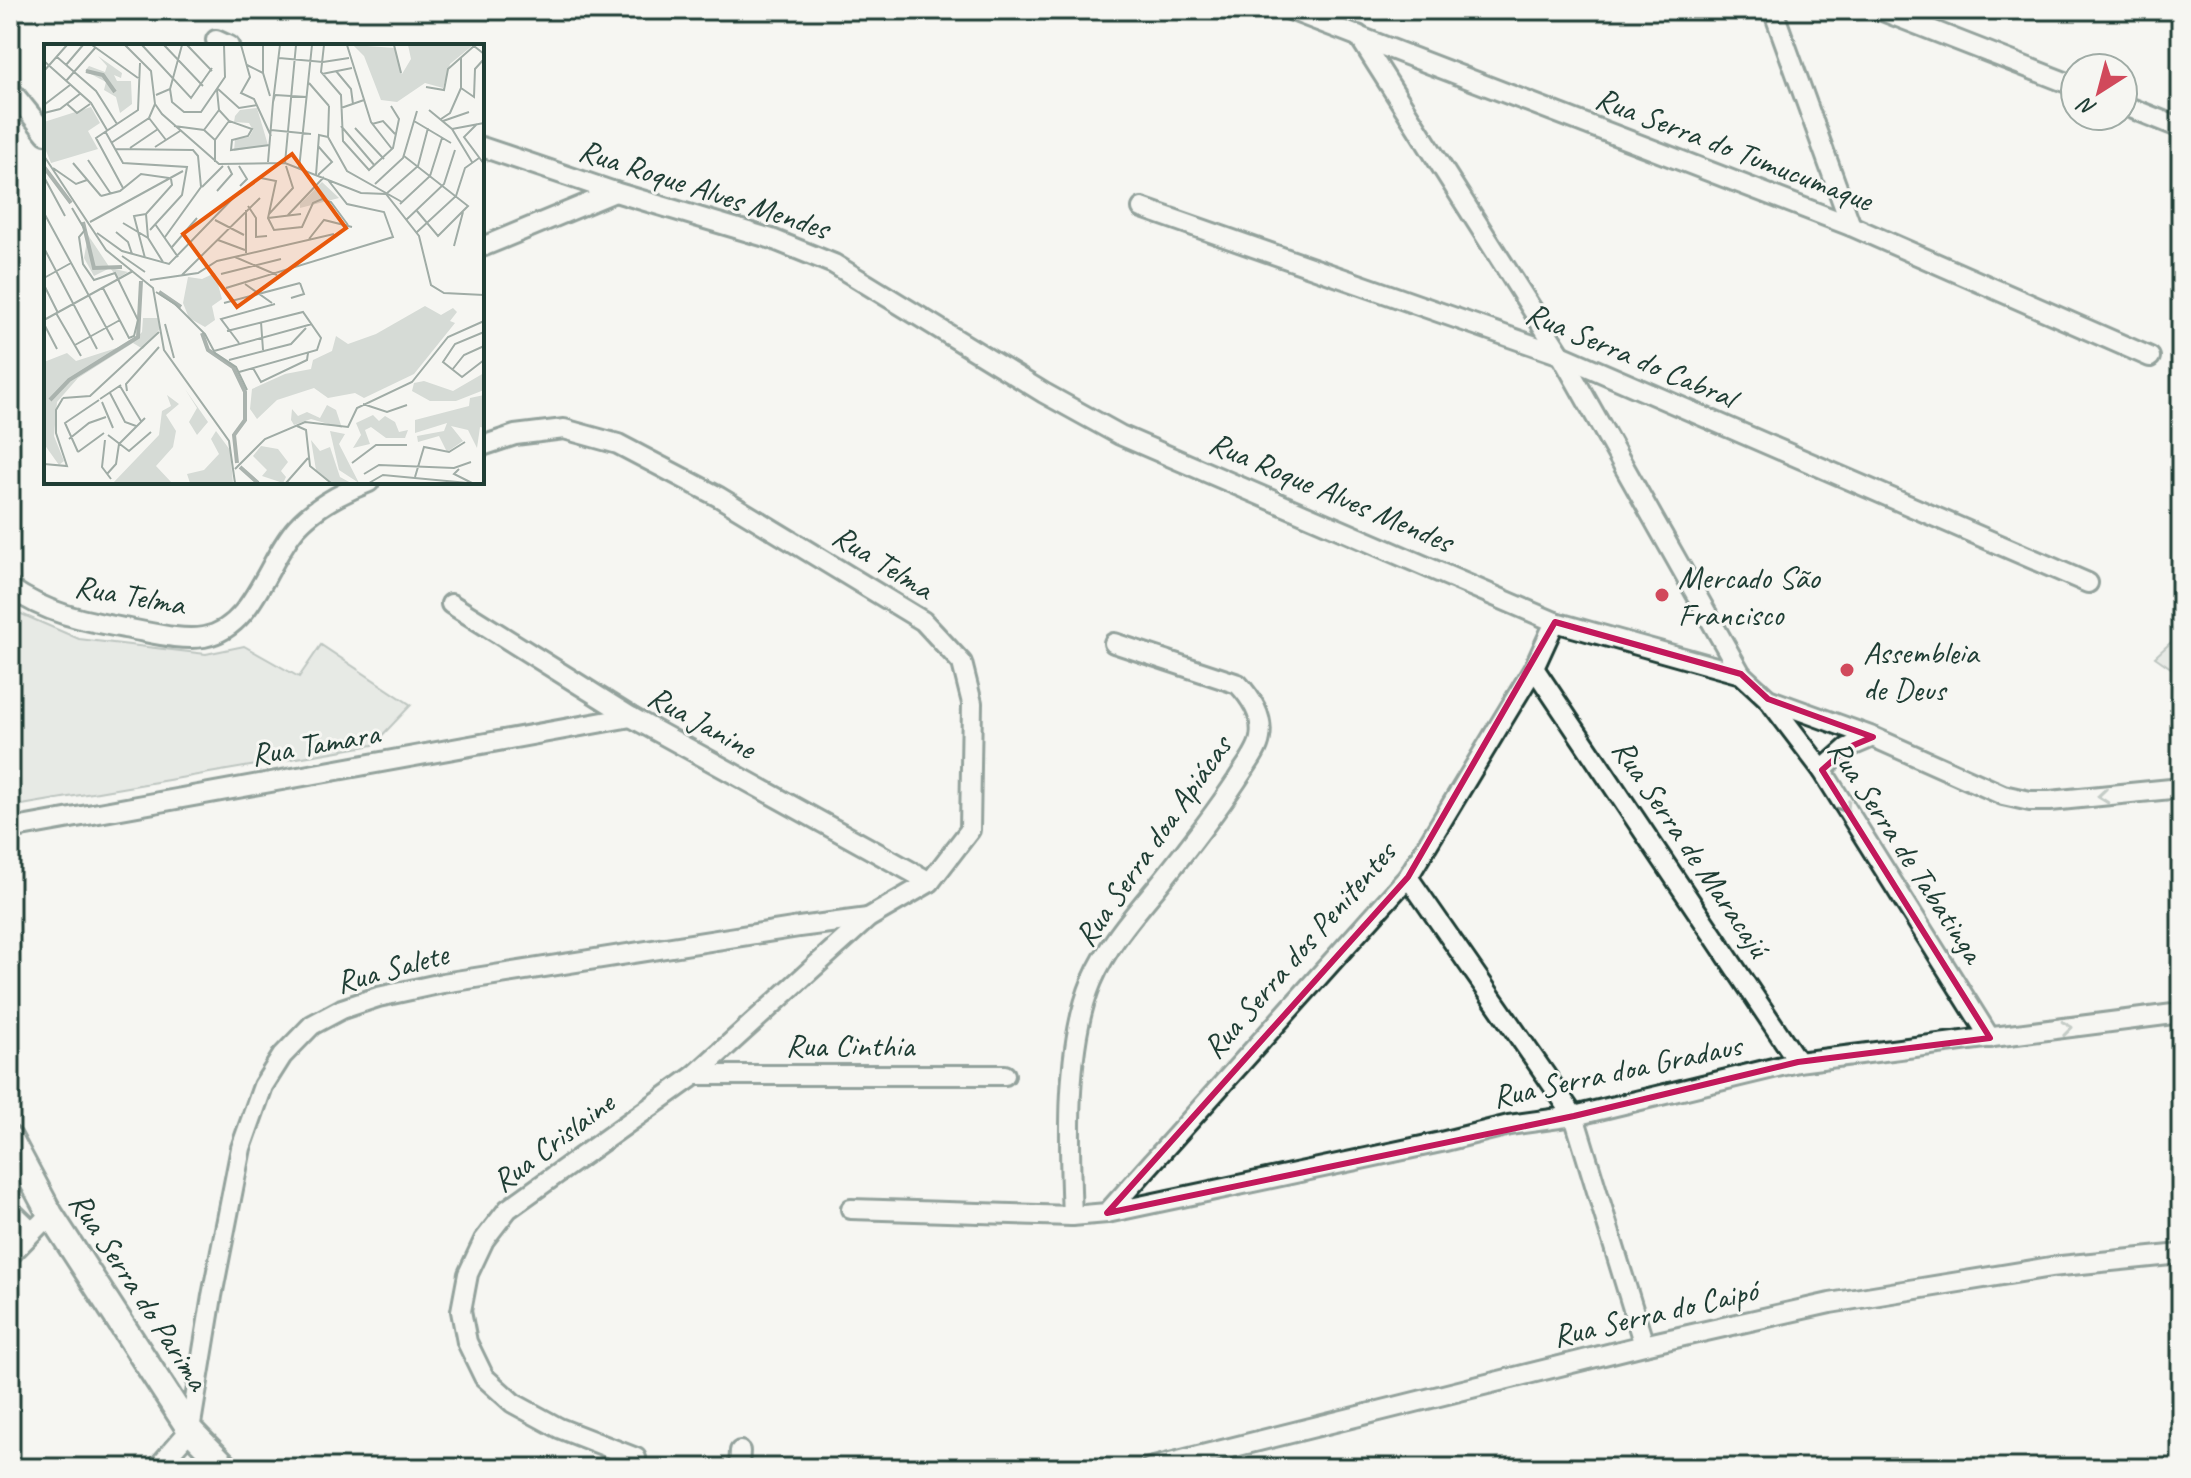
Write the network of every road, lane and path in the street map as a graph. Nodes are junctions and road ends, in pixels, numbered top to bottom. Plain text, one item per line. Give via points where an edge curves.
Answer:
1 (1290, 10) edge
2 (1773, 10) edge
3 (1880, 10) edge
4 (1358, 35) junction
5 (2059, 80) edge
6 (10, 89) edge
7 (2139, 111) edge
8 (2181, 128) edge
9 (44, 132) edge
10 (484, 148) edge
11 (615, 192) junction
12 (1142, 208) dead end
13 (1851, 226) junction
14 (484, 246) edge
15 (1561, 355) junction
16 (2150, 357) dead end
17 (484, 445) edge
18 (364, 484) edge
19 (2088, 583) dead end
20 (10, 588) edge
21 (451, 604) dead end
22 (1555, 622) junction
23 (1114, 643) dead end
24 (1534, 668) junction
25 (1741, 674) junction
26 (1768, 699) junction
27 (631, 717) junction
28 (1873, 737) junction
29 (1822, 770) junction
30 (2181, 788) edge
31 (10, 829) edge
32 (1408, 877) junction
33 (930, 882) junction
34 (868, 918) junction
35 (2181, 1013) edge
36 (1990, 1038) junction
37 (1798, 1062) junction
38 (695, 1075) junction
39 (1005, 1075) dead end
40 (1574, 1116) junction
41 (10, 1139) edge
42 (851, 1209) dead end
43 (10, 1210) edge
44 (1107, 1213) junction
45 (50, 1214) junction
46 (1072, 1216) junction
47 (32, 1231) junction
48 (2181, 1254) edge
49 (10, 1255) edge
50 (1644, 1345) junction
51 (190, 1430) junction
52 (636, 1458) dead end
53 (157, 1468) edge
54 (227, 1468) edge
55 (1150, 1468) edge

1 - 4 street, Rua Serra do Tumucumaque
2 - 13 street
3 - 5 street
4 - 13 street, Rua Serra do Tumucumaque
4 - 15 street
6 - 9 street
7 - 8 street
10 - 11 street, Rua Roque Alves Mendes
11 - 14 street
11 - 22 street, Rua Roque Alves Mendes via 772,239 834,264 1120,435
12 - 15 street, Rua Serra do Cabral
13 - 16 street, Rua Serra do Tumucumaque
15 - 19 street, Rua Serra do Cabral
15 - 25 street
17 - 33 street, Rua Telma via 564,429 618,444 719,497 923,621 962,663 972,703 970,830
18 - 20 street, Rua Telma via 342,493 296,528 245,609 203,637 61,615
21 - 27 street, Rua Janine
22 - 24 street, Rua Serra dos Penitentes
22 - 25 street, Rua Roque Alves Mendes
23 - 46 street, Rua Serra doa Apiácas via 1238,684 1259,715 1260,738 1216,812 1110,947 1092,982 1075,1063 1069,1154
24 - 32 street, Rua Serra dos Penitentes
24 - 37 street, Rua Serra de Maracajú
25 - 26 street, Rua Roque Alves Mendes
26 - 28 street, Rua Roque Alves Mendes
26 - 29 street, Rua Serra de Tabatinga
27 - 31 street, Rua Tamara
27 - 33 street, Rua Janine
28 - 29 street via 1847,748
30 -> 28 street, Rua Roque Alves Mendes via 2030,801 2003,795
29 -> 36 street, Rua Serra de Tabatinga
32 - 40 street
32 - 44 street, Rua Serra dos Penitentes
33 - 34 street, Rua Telma
34 - 38 street, Rua Crislaine
34 - 51 street, Rua Salete via 443,983 378,997 312,1025 263,1086 241,1148
36 -> 35 street, Rua Serra doa Gradaus
36 - 37 street, Rua Serra doa Gradaus
37 - 40 street, Rua Serra doa Gradaus
38 - 39 street, Rua Cinthia
38 - 52 street, Rua Crislaine via 508,1209 478,1251 461,1311 467,1342 484,1377 513,1403 559,1428
40 - 44 street, Rua Serra doa Gradaus via 1509,1125
40 - 50 street
41 - 45 street, Rua Serra do Parima
42 - 46 street, Rua Serra doa Gradaus
43 - 47 street
44 - 46 street, Rua Serra doa Gradaus
45 - 47 street
45 - 51 street, Rua Serra do Parima
47 - 49 street
48 - 50 street, Rua Serra do Caipó via 2051,1267 1830,1303
50 - 55 street, Rua Serra do Caipó
51 - 53 street
51 - 54 street, Rua Serra do Parima

